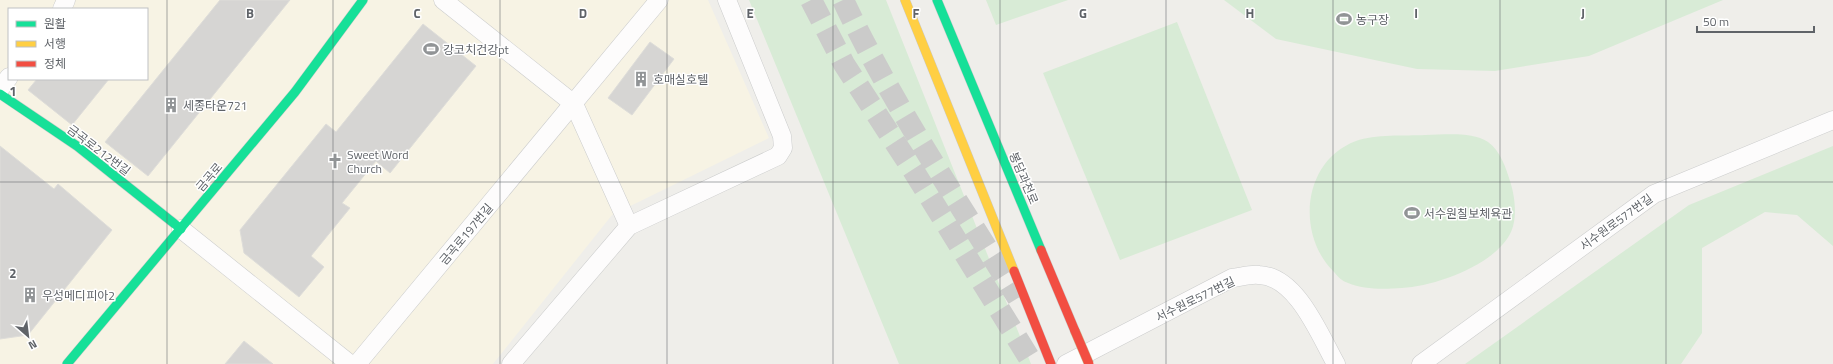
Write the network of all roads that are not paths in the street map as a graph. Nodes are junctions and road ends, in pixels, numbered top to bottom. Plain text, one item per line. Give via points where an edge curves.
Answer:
1 (363, 0) edge
2 (442, 0) edge
3 (659, 0) edge
4 (727, 0) edge
5 (905, 0) edge
6 (938, 0) edge
7 (8, 78) edge
8 (0, 89) edge
9 (0, 94) edge
10 (574, 104) junction
11 (1833, 120) edge
12 (629, 226) junction
13 (181, 229) junction
14 (67, 364) edge
15 (350, 364) edge
16 (358, 364) edge
17 (512, 364) edge
18 (1051, 364) edge
19 (1066, 364) edge
20 (1088, 364) edge
21 (1336, 364) edge
22 (1421, 364) edge

1 - 13 main road, 금곡로 via 295,92
2 - 10 street
3 - 10 street, 금곡로197번길
4 - 12 street via 782,136 783,148 778,156
5 - 18 main road
6 - 20 main road, 봉담과천로, bridge
7 - 8 street
9 - 13 main road, 금곡로212번길 via 77,146
10 - 12 street
10 - 16 street, 금곡로197번길
11 - 22 street, 서수원로577번길 via 1654,194
12 - 17 street
13 - 14 main road, 금곡로
13 - 15 street
19 - 21 street, 서수원로577번길 via 1232,278 1260,275 1275,279 1299,297

